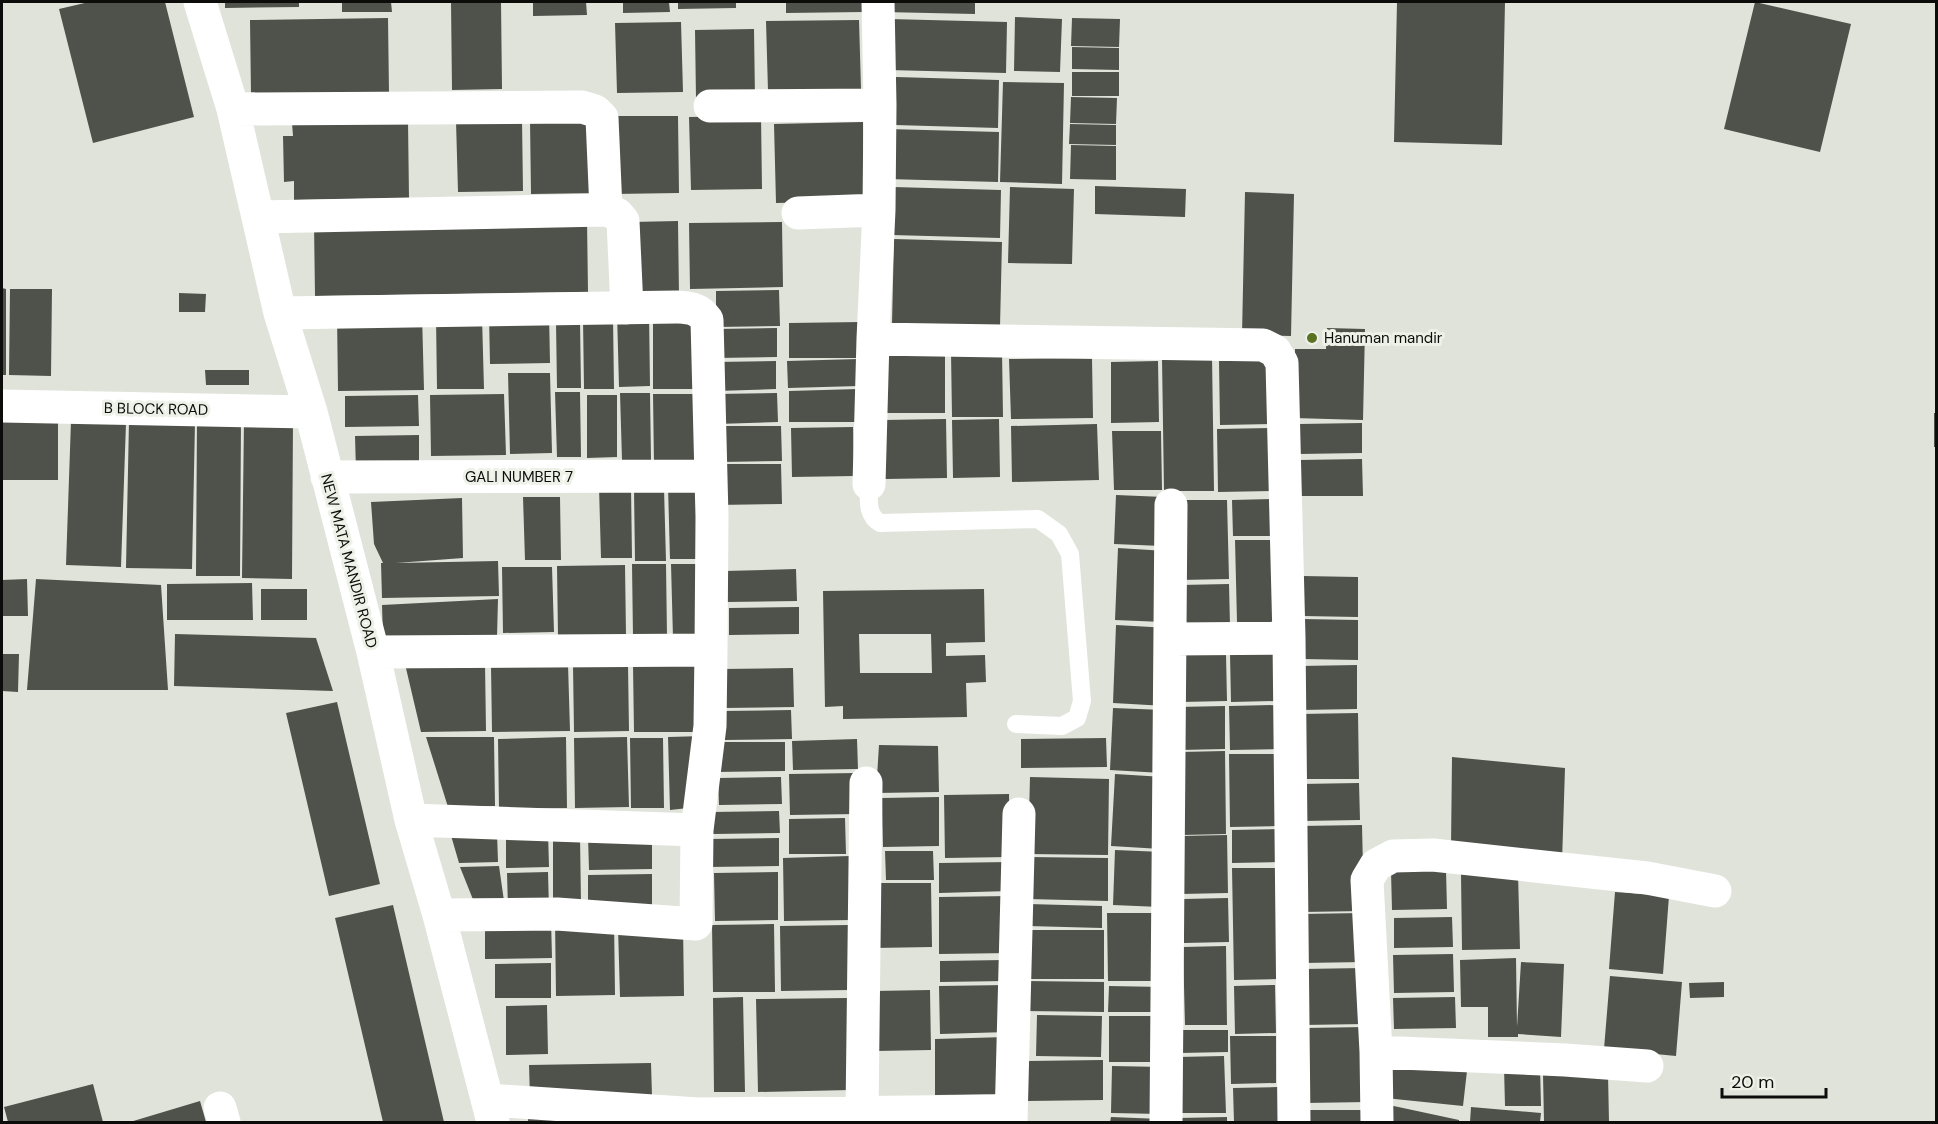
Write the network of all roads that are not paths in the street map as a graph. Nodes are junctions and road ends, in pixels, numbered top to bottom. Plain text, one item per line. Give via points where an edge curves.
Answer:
1 (200, 2) edge
2 (878, 2) edge
3 (880, 105) junction
4 (710, 106) dead end
5 (233, 109) junction
6 (606, 210) junction
7 (879, 210) junction
8 (798, 213) dead end
9 (259, 217) junction
10 (627, 308) junction
11 (280, 313) junction
12 (873, 339) junction
13 (2, 406) edge
14 (311, 412) junction
15 (711, 476) junction
16 (327, 477) junction
17 (869, 484) joint
18 (1171, 505) dead end
19 (1289, 638) junction
20 (1171, 639) junction
21 (711, 650) junction
22 (374, 652) junction
23 (1016, 724) dead end
24 (866, 783) dead end
25 (1019, 814) dead end
26 (411, 820) junction
27 (697, 830) junction
28 (1714, 891) dead end
29 (439, 915) junction
30 (1376, 1052) junction
31 (1647, 1066) dead end
32 (490, 1111) edge
33 (862, 1114) junction
34 (1011, 1117) edge
35 (1167, 1122) edge
36 (1294, 1122) edge
37 (1377, 1122) edge

1 - 5 street, NEW MATA MANDIR ROAD
2 - 3 street
3 - 4 street
3 - 7 street
5 - 6 street via 582,107 602,118
5 - 9 street, NEW MATA MANDIR ROAD
6 - 9 street
6 - 10 street via 623,221
7 - 8 street
7 - 12 street
9 - 11 street, NEW MATA MANDIR ROAD
10 - 11 street
10 - 15 street via 694,309 707,320
11 - 14 street, NEW MATA MANDIR ROAD
12 - 17 street
12 - 19 street via 1263,345 1275,351 1282,363
13 - 14 street, B BLOCK ROAD
14 - 16 street, NEW MATA MANDIR ROAD
15 - 16 street, GALI NUMBER 7
15 - 21 street
16 - 22 street, NEW MATA MANDIR ROAD
17 - 23 lane via 869,510 880,523 1038,519 1059,534 1070,554 1082,701 1077,718 1062,726
18 - 20 street
19 - 20 street
19 - 36 street
20 - 35 street
21 - 22 street
21 - 27 street via 710,726
22 - 26 street, NEW MATA MANDIR ROAD
24 - 33 street
25 - 34 street
26 - 27 street
26 - 29 street, NEW MATA MANDIR ROAD
27 - 29 street via 696,924 557,914
28 - 30 street via 1647,878 1433,855 1393,856 1376,865 1367,880
29 - 32 street, NEW MATA MANDIR ROAD
30 - 31 street
30 - 37 street
32 - 33 street
33 - 34 street

